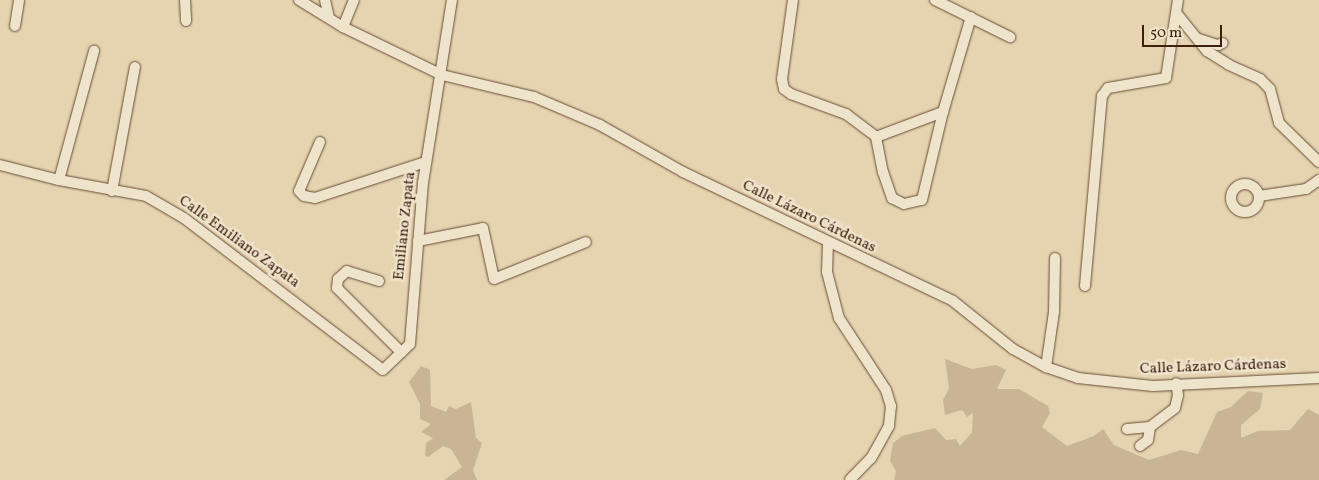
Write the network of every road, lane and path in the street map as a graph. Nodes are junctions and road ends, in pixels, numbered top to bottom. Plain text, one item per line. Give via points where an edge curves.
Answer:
1 (19, 0) edge
2 (185, 0) edge
3 (299, 0) edge
4 (325, 0) edge
5 (354, 0) edge
6 (452, 0) edge
7 (793, 0) edge
8 (935, 0) edge
9 (1178, 0) edge
10 (1177, 14) junction
11 (329, 17) junction
12 (971, 17) junction
13 (186, 21) dead end
14 (16, 26) dead end
15 (343, 27) junction
16 (1191, 35) junction
17 (1010, 37) dead end
18 (1223, 43) dead end
19 (94, 51) dead end
20 (135, 66) dead end
21 (442, 75) junction
22 (942, 112) junction
23 (876, 137) junction
24 (320, 142) dead end
25 (426, 162) junction
26 (1319, 162) edge
27 (0, 165) edge
28 (59, 180) junction
29 (1319, 180) edge
30 (112, 190) junction
31 (1259, 196) dead end
32 (418, 241) junction
33 (586, 242) dead end
34 (828, 243) junction
35 (1055, 258) dead end
36 (379, 281) dead end
37 (1085, 286) dead end
38 (401, 352) junction
39 (1046, 367) junction
40 (383, 370) joint
41 (1319, 378) edge
42 (1176, 384) junction
43 (1150, 427) junction
44 (1127, 429) dead end
45 (1140, 446) dead end
46 (850, 480) edge

1 - 14 street
2 - 13 street
3 - 11 street, Calle Lázaro Cárdenas
4 - 11 street
5 - 15 street
6 - 21 street, Emiliano Zapata
7 - 23 street via 782,79 784,89 846,114
8 - 12 street
9 - 10 street
10 - 16 street
10 - 37 street via 1166,78 1108,88 1102,96
11 - 15 street, Calle Lázaro Cárdenas
12 - 17 street
12 - 22 street
15 - 21 street, Calle Lázaro Cárdenas
16 - 18 street via 1205,43
16 - 26 street via 1229,66 1249,73 1265,84 1274,101 1279,123
19 - 28 street
20 - 30 street
21 - 25 street, Emiliano Zapata
21 - 34 street, Calle Lázaro Cárdenas via 534,97 600,124 683,172
22 - 23 street
22 - 23 street via 922,200 915,204 904,204 892,198
24 - 25 street via 299,191 304,196 316,198
25 - 32 street, Emiliano Zapata
27 - 28 street, Calle Emiliano Zapata
28 - 30 street, Calle Emiliano Zapata
29 - 31 street via 1306,189
30 - 40 street, Calle Emiliano Zapata via 146,196 184,218
32 - 33 street via 484,228 494,279
32 - 38 street, Emiliano Zapata via 410,344
34 - 39 street, Calle Lázaro Cárdenas via 953,301 1013,349
34 - 46 street via 827,272 839,318 886,390 891,406 889,426 871,458
35 - 39 street via 1054,312
36 - 38 street via 347,271 338,279 337,288
38 - 40 street, Emiliano Zapata
39 - 42 street, Calle Lázaro Cárdenas via 1078,378 1153,386
41 - 42 street, Calle Lázaro Cárdenas
42 - 43 street via 1178,395 1174,408
43 - 44 street
43 - 45 street via 1148,440

